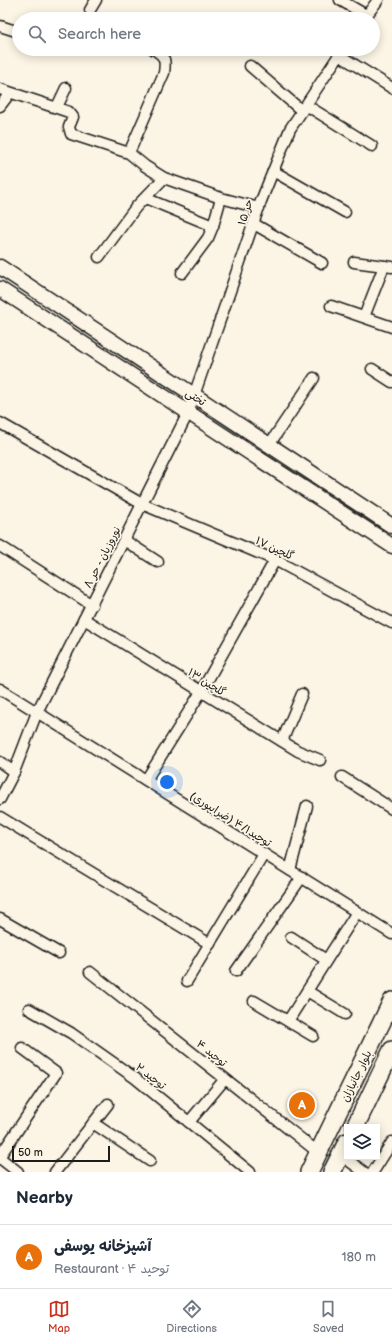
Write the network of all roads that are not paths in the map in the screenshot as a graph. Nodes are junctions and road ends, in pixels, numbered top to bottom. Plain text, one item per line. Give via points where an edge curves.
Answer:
1 (96, 0) edge
2 (340, 0) edge
3 (378, 0) edge
4 (90, 10) dead end
5 (358, 12) edge
6 (369, 12) edge
7 (0, 26) edge
8 (12, 30) edge
9 (163, 56) edge
10 (338, 56) edge
11 (347, 56) edge
12 (250, 66) dead end
13 (66, 88) dead end
14 (392, 88) edge
15 (0, 89) edge
16 (10, 93) junction
17 (0, 106) edge
18 (57, 107) junction
19 (304, 108) junction
20 (372, 146) dead end
21 (129, 153) junction
22 (273, 171) junction
23 (164, 178) junction
24 (145, 198) junction
25 (221, 198) junction
26 (259, 208) junction
27 (345, 212) dead end
28 (254, 224) junction
29 (213, 226) junction
30 (99, 257) dead end
31 (354, 262) dead end
32 (322, 263) dead end
33 (388, 267) edge
34 (0, 268) edge
35 (182, 273) dead end
36 (0, 289) edge
37 (330, 306) dead end
38 (364, 317) junction
39 (392, 327) edge
40 (372, 370) dead end
41 (314, 378) dead end
42 (392, 382) edge
43 (194, 395) junction
44 (188, 413) junction
45 (0, 423) edge
46 (269, 445) junction
47 (142, 504) junction
48 (392, 526) edge
49 (124, 540) junction
50 (0, 546) edge
51 (392, 546) edge
52 (275, 560) junction
53 (158, 562) dead end
54 (92, 605) junction
55 (84, 620) junction
56 (392, 622) edge
57 (0, 688) edge
58 (201, 692) junction
59 (302, 694) dead end
60 (37, 712) junction
61 (282, 741) junction
62 (320, 760) dead end
63 (0, 762) edge
64 (14, 772) junction
65 (342, 777) dead end
66 (146, 780) junction
67 (0, 798) edge
68 (307, 806) dead end
69 (392, 809) edge
70 (0, 816) edge
71 (264, 854) junction
72 (290, 870) junction
73 (302, 877) junction
74 (357, 912) junction
75 (0, 919) edge
76 (392, 934) edge
77 (291, 937) dead end
78 (210, 944) junction
79 (60, 953) dead end
80 (326, 960) junction
81 (236, 971) dead end
82 (90, 972) dead end
83 (187, 981) dead end
84 (307, 991) junction
85 (392, 1001) edge
86 (254, 1002) dead end
87 (29, 1009) dead end
88 (345, 1014) dead end
89 (288, 1022) junction
90 (313, 1036) dead end
91 (22, 1048) dead end
92 (392, 1050) edge
93 (225, 1079) junction
94 (108, 1104) dead end
95 (190, 1122) junction
96 (93, 1123) junction
97 (356, 1124) edge
98 (392, 1142) edge
99 (344, 1149) edge
100 (319, 1153) junction
101 (0, 1157) edge
102 (354, 1160) edge
103 (150, 1161) dead end
104 (58, 1171) edge
105 (18, 1172) edge
106 (250, 1172) edge
107 (310, 1172) edge
108 (332, 1172) edge
109 (364, 1172) edge
110 (373, 1172) edge

1 - 4 street
2 - 5 street
3 - 6 street
7 - 8 street
9 - 21 street via 166,62 164,73
10 - 19 street, حر ۱۵
11 - 14 street
12 - 19 street
13 - 18 street
15 - 16 street
16 - 17 street
16 - 18 street
18 - 21 street via 69,112 73,117 69,127 72,134
19 - 20 street
19 - 22 street, حر ۱۵ via 290,129
21 - 23 street
22 - 26 street, حر ۱۵
22 - 27 street
23 - 24 street
23 - 25 street
24 - 29 street
24 - 30 street
25 - 26 street
25 - 29 street
26 - 28 street, حر ۱۵
28 - 32 street
28 - 43 street, حر ۱۵
29 - 35 street via 208,238
31 - 33 street
33 - 38 street
34 - 43 main road, تختی
36 - 44 main road, تختی
37 - 38 street
38 - 39 street
40 - 42 street
41 - 46 street
43 - 44 street, حر ۱۵
43 - 46 main road, تختی
44 - 47 street, نوروزیان - حر ۸
44 - 51 main road, تختی
45 - 47 street, گلچین ۱۷
46 - 48 main road, تختی
47 - 49 street, نوروزیان - حر ۸
47 - 52 street, گلچین ۱۷
49 - 53 street
49 - 54 street, نوروزیان - حر ۸
50 - 54 street
52 - 56 street, گلچین ۱۷
52 - 58 street
54 - 55 street, نوروزیان - حر ۸
55 - 58 street, گلچین ۱۳
55 - 60 street, نوروزیان - حر ۸
57 - 60 street, توحید۴/۱ (ضرابپوری)
58 - 61 street, گلچین ۱۳
58 - 66 street
59 - 61 street
60 - 64 street, نوروزیان - حر ۸
60 - 66 street, توحید۴/۱ (ضرابپوری)
61 - 62 street, گلچین ۱۳
63 - 64 street
64 - 67 street, نوروزیان - حر ۸
65 - 69 street
66 - 71 street, توحید۴/۱ (ضرابپوری)
68 - 72 street
70 - 78 street
71 - 72 street, توحید۴/۱ (ضرابپوری)
71 - 78 street
72 - 73 street, توحید۴/۱ (ضرابپوری)
73 - 74 street, توحید۴/۱ (ضرابپوری)
73 - 81 street
74 - 76 street, توحید۴/۱ (ضرابپوری)
74 - 80 street
75 - 79 street
77 - 80 street
78 - 83 street
80 - 84 street
82 - 93 street, توحید ۴
84 - 88 street
84 - 89 street
85 - 100 highway, بلوار جانبازان
86 - 89 street
87 - 95 street, توحید ۲ via 71,1033 135,1078
89 - 90 street
91 - 101 street via 56,1073
92 - 97 highway, بلوار جانبازان
93 - 95 street
93 - 100 street, توحید ۴
94 - 96 street
95 - 106 street, توحید ۲
96 - 103 street
96 - 104 street
98 - 110 street
99 - 108 highway
100 - 107 highway, بلوار جانبازان
101 - 105 street
102 - 109 street

